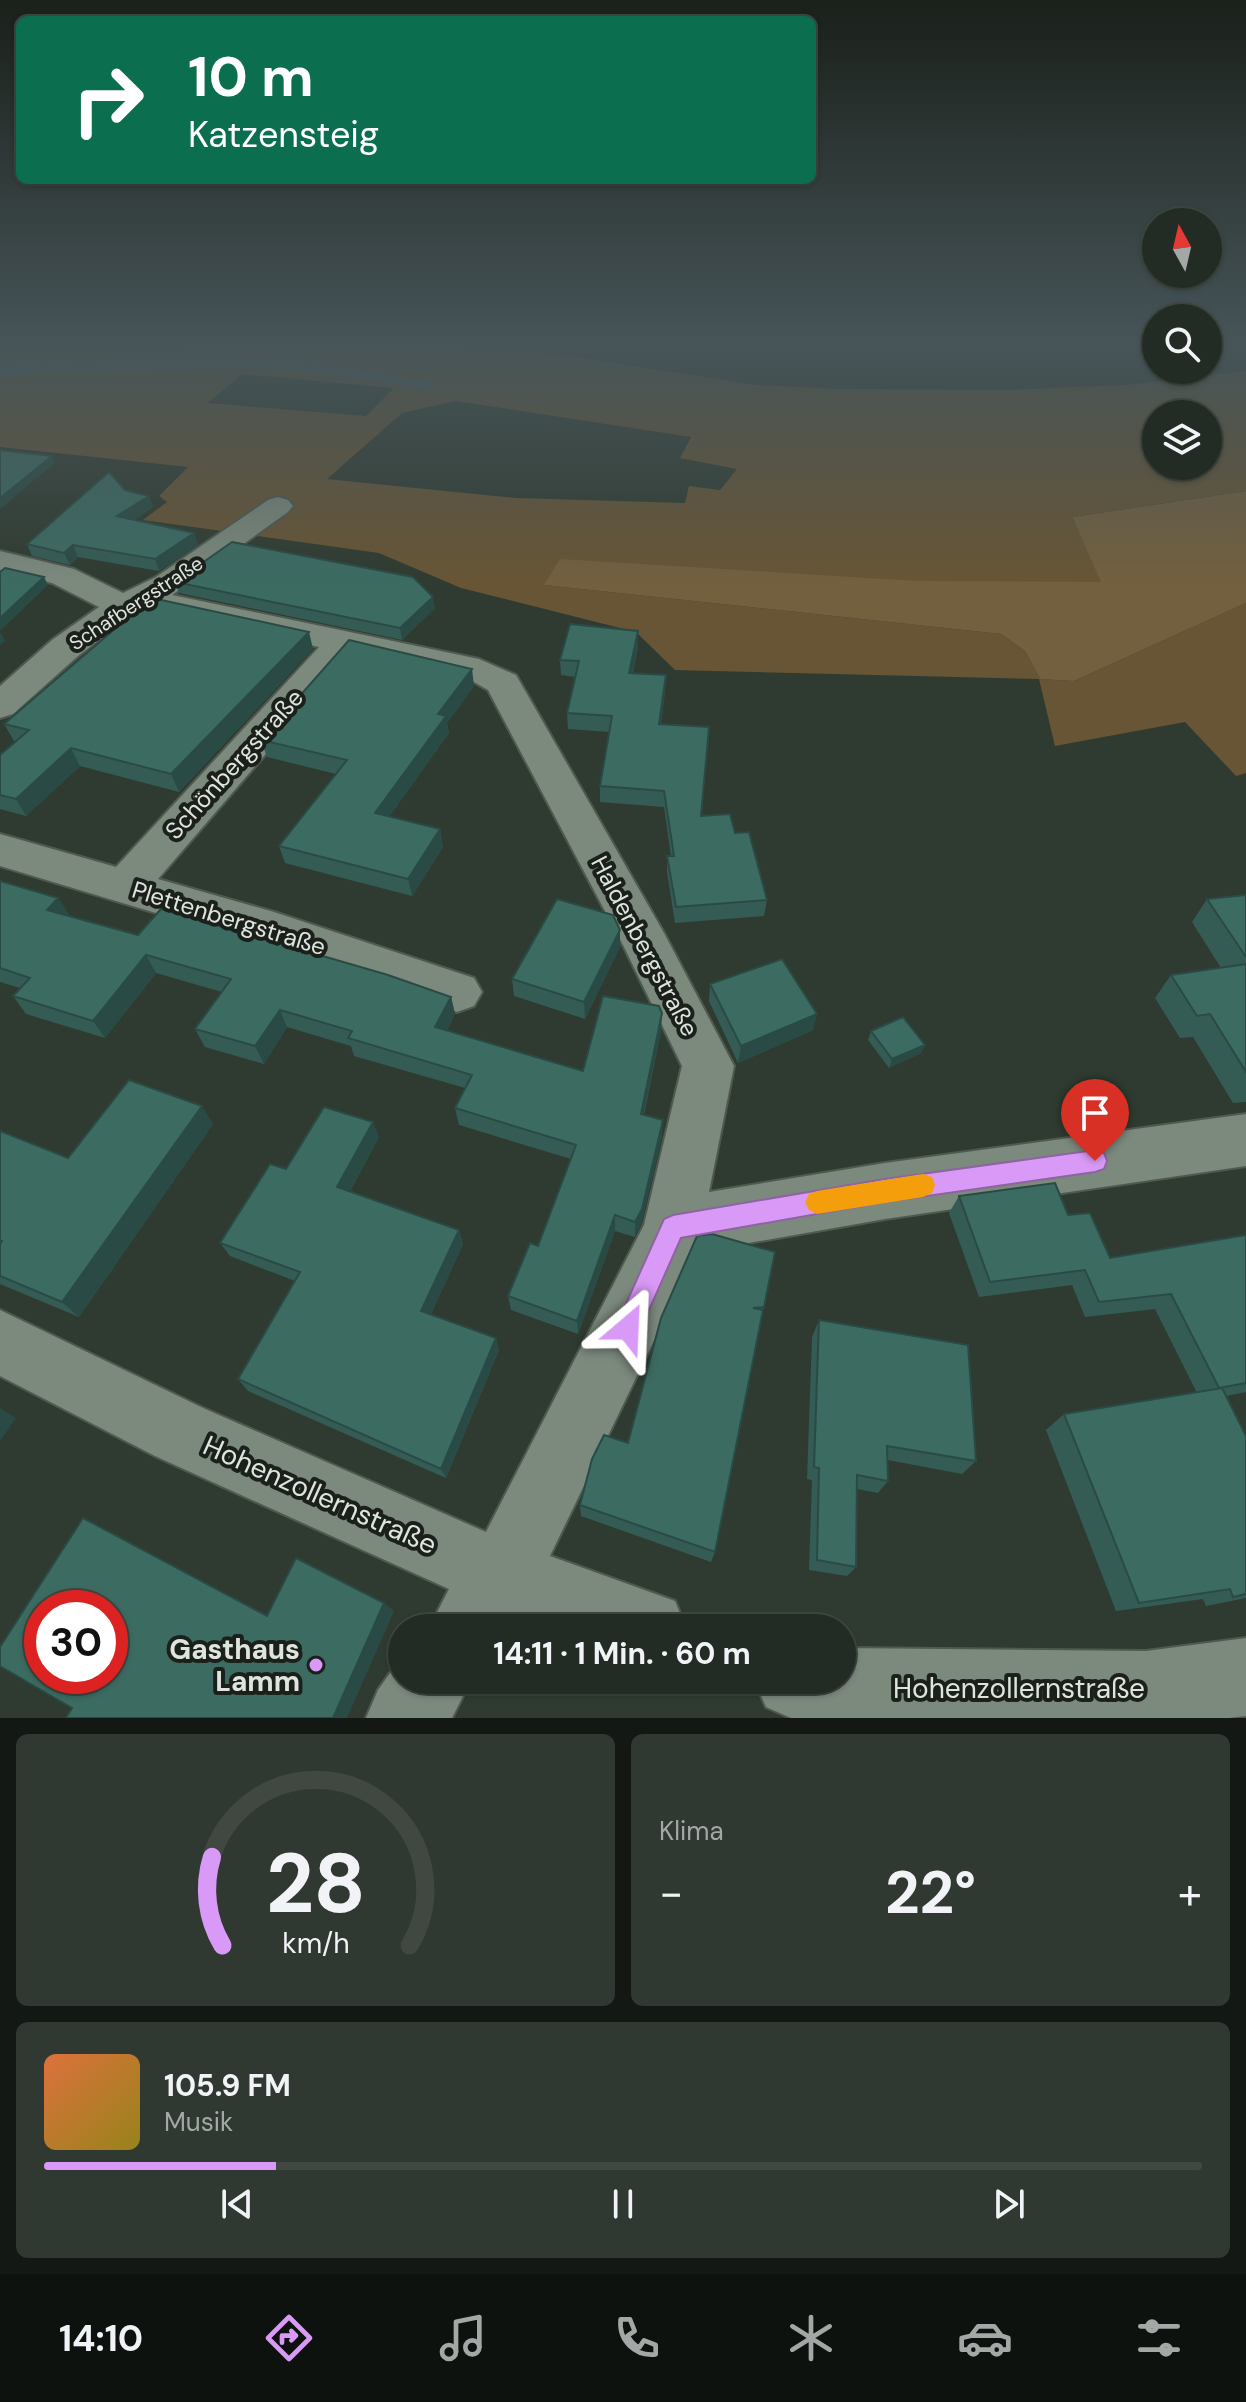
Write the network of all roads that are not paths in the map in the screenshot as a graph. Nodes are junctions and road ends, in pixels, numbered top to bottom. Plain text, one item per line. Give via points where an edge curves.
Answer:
1 (278, 506) dead end
2 (0, 561) edge
3 (123, 606) junction
4 (343, 642) junction
5 (0, 706) edge
6 (0, 850) edge
7 (125, 886) junction
8 (457, 992) dead end
9 (1246, 1140) edge
10 (673, 1227) junction
11 (0, 1342) edge
12 (485, 1602) edge
13 (560, 1614) edge
14 (1246, 1677) edge
15 (856, 1687) edge
16 (422, 1694) edge
17 (406, 1718) edge

1 - 3 street, Schafbergstraße via 168,584
2 - 3 street via 63,576
3 - 4 street, Haldenbergstraße via 159,602
3 - 5 street, Schafbergstraße
4 - 7 street, Schönbergstraße
4 - 10 street, Haldenbergstraße via 479,670 503,683 708,1066
6 - 7 street, Plettenbergstraße
7 - 8 street, Plettenbergstraße
9 - 10 street
10 - 12 street, Haldenbergstraße via 591,1404
11 - 12 street, Hohenzollernstraße via 179,1432
12 - 13 street, Hohenzollernstraße
14 - 15 street, Hohenzollernstraße via 1146,1690
16 - 17 street

